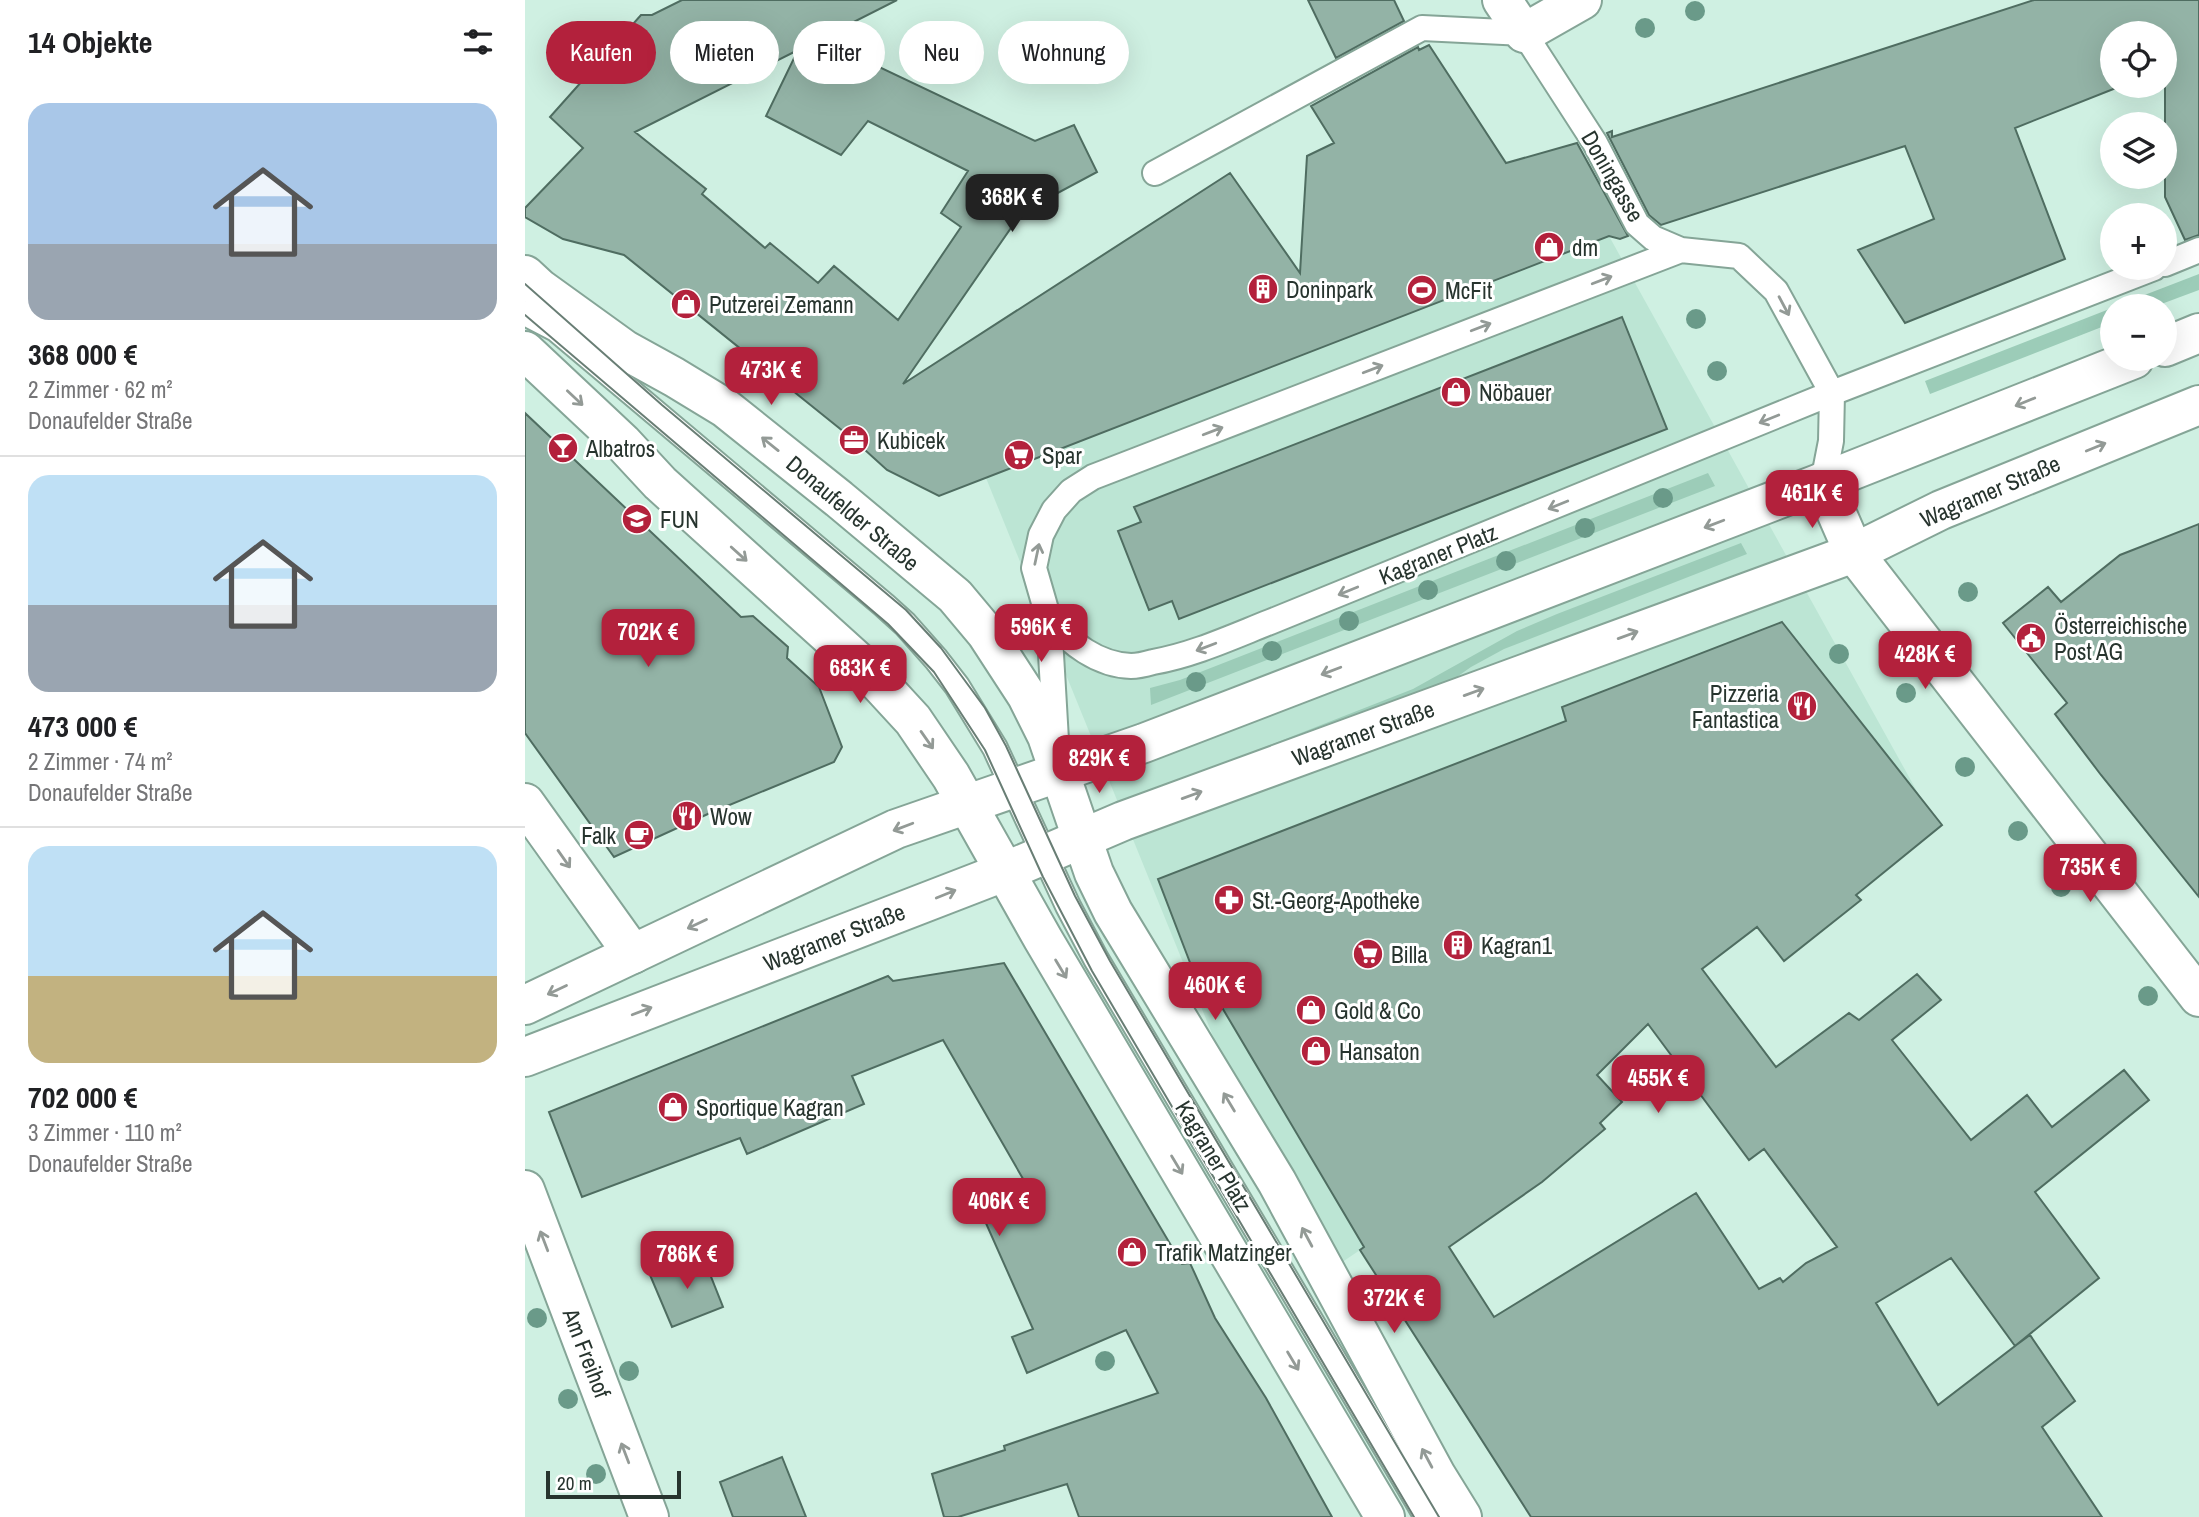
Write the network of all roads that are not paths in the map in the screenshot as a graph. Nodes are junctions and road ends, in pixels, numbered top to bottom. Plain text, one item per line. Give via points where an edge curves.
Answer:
1 (1502, 0) edge
2 (1582, 0) edge
3 (1524, 33) junction
4 (1155, 173) dead end
5 (1681, 250) junction
6 (2199, 250) edge
7 (2177, 259) edge
8 (2123, 280) edge
9 (530, 294) edge
10 (2199, 333) edge
11 (2177, 342) edge
12 (525, 351) edge
13 (2104, 371) edge
14 (1832, 393) junction
15 (2199, 405) edge
16 (1823, 482) junction
17 (1854, 552) junction
18 (1049, 620) junction
19 (1060, 772) junction
20 (1013, 788) junction
21 (525, 803) edge
22 (967, 804) junction
23 (1082, 837) junction
24 (1044, 855) junction
25 (1004, 872) junction
26 (632, 954) junction
27 (2199, 997) edge
28 (525, 1005) edge
29 (525, 1057) edge
30 (525, 1190) edge
31 (649, 1517) edge
32 (1385, 1517) edge
33 (1427, 1517) edge
34 (1462, 1517) edge

1 - 3 main road, Doningasse
2 - 3 main road
3 - 4 lane via 1422,28
3 - 5 lane, Doningasse via 1595,143 1637,224 1653,238
5 -> 14 lane, Doningasse via 1739,256 1776,291
18 -> 5 lane, Kagraner Platz via 1034,568 1041,535 1071,491 1093,477
6 - 7 lane
8 - 14 lane
19 -> 9 main road, Donaufelder Straße via 1027,696 986,633 955,596 725,408
9 - 20 lane, Kagraner Platz via 541,299 557,328 905,624 964,697
10 - 11 main road
12 -> 22 main road via 660,483 874,676 913,720
13 -> 16 main road
14 - 16 lane, Doningasse via 1831,441
14 -> 18 lane, Kagraner Platz via 1177,658 1133,666 1112,663 1069,641
17 -> 15 main road, Wagramer Straße via 1941,510
16 - 17 main road
16 -> 19 main road
23 -> 17 main road, Wagramer Straße
17 - 27 main road
18 - 19 lane, Kagraner Platz
19 - 20 main road
19 - 23 main road, Donaufelder Straße
20 - 22 main road
20 - 24 lane, Kagraner Platz
21 -> 26 main road
22 - 25 main road
22 -> 26 main road via 897,829
23 - 24 main road, Wagramer Straße
34 -> 23 main road, Kagraner Platz via 1277,1182 1113,912
24 - 25 main road, Wagramer Straße
24 - 33 lane, Kagraner Platz via 1096,958
29 -> 25 main road, Wagramer Straße
25 -> 32 main road, Kagraner Platz
26 -> 28 main road
31 -> 30 main road, Am Freihof

